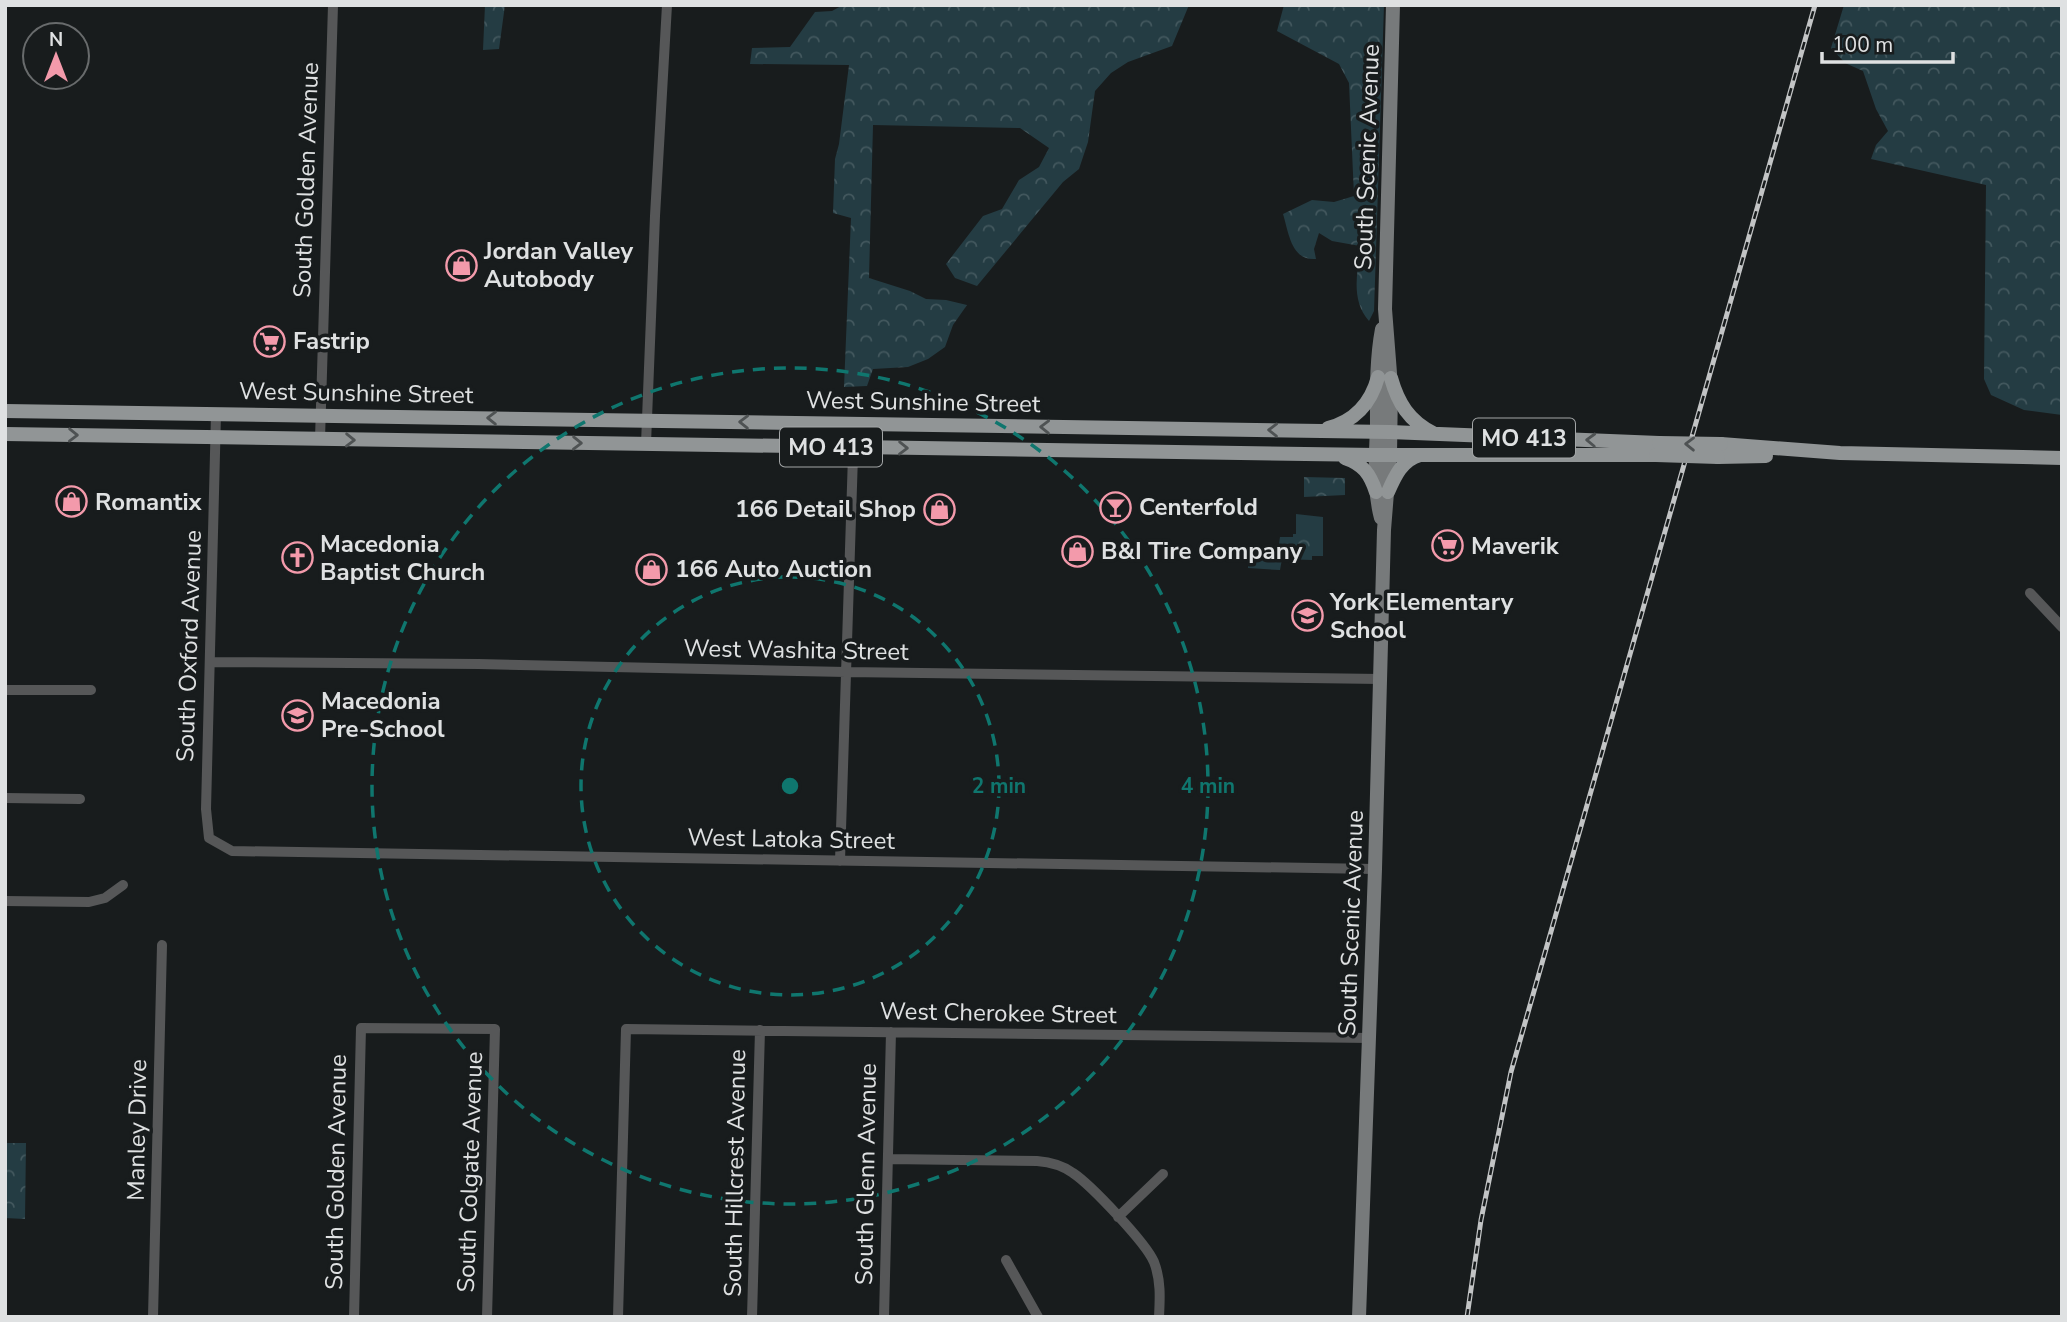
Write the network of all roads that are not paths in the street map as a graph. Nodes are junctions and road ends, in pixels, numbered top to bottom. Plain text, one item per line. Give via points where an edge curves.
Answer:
1 (333, 5) edge
2 (667, 5) edge
3 (1394, 5) edge
4 (1384, 377) junction
5 (5, 411) edge
6 (216, 414) junction
7 (320, 415) junction
8 (647, 421) junction
9 (854, 424) junction
10 (1319, 431) junction
11 (1383, 432) junction
12 (1434, 434) junction
13 (5, 435) edge
14 (216, 437) junction
15 (320, 439) junction
16 (646, 444) junction
17 (853, 447) junction
18 (1657, 449) junction
19 (1333, 454) junction
20 (1424, 454) junction
21 (1383, 455) junction
22 (2062, 457) edge
23 (1382, 492) junction
24 (2031, 593) dead end
25 (2062, 626) edge
26 (210, 662) junction
27 (846, 672) junction
28 (1381, 679) junction
29 (5, 690) edge
30 (91, 690) dead end
31 (5, 798) edge
32 (80, 799) dead end
33 (209, 838) joint
34 (840, 861) junction
35 (1375, 869) junction
36 (123, 885) dead end
37 (5, 901) edge
38 (162, 945) dead end
39 (361, 1028) joint
40 (760, 1030) junction
41 (891, 1032) junction
42 (1370, 1038) junction
43 (888, 1159) junction
44 (1163, 1174) dead end
45 (1118, 1217) junction
46 (1006, 1260) dead end
47 (153, 1317) edge
48 (354, 1317) edge
49 (486, 1317) edge
50 (618, 1317) edge
51 (752, 1317) edge
52 (884, 1317) edge
53 (1038, 1317) edge
54 (1159, 1317) edge
55 (1359, 1317) edge

1 - 7 street, South Golden Avenue
2 - 8 street
3 - 4 main road, South Scenic Avenue
4 - 10 main road via 1360,411
4 - 11 main road, South Scenic Avenue
4 - 12 main road via 1405,411
5 - 6 main road, West Sunshine Street / MO 413
6 - 7 main road, West Sunshine Street / MO 413
6 - 14 street, South Oxford Avenue
8 -> 7 main road, West Sunshine Street / MO 413
7 - 15 street, South Golden Avenue
9 -> 8 main road, West Sunshine Street / MO 413
8 - 16 street
10 -> 9 main road, West Sunshine Street / MO 413
9 - 17 street
10 - 11 main road, West Sunshine Street / MO 413
11 - 12 main road, West Sunshine Street / MO 413
11 - 21 main road, South Scenic Avenue
18 -> 12 main road, West Sunshine Street / MO 413
13 -> 14 main road, West Sunshine Street / MO 413
14 - 15 main road, West Sunshine Street / MO 413
14 - 26 street, South Oxford Avenue
15 -> 16 main road, West Sunshine Street / MO 413
16 - 17 main road, West Sunshine Street / MO 413
17 -> 19 main road, West Sunshine Street / MO 413
17 - 27 street
18 - 20 main road, West Sunshine Street / MO 413
18 - 22 main road, West Sunshine Street / MO 413, bridge
19 - 21 main road, West Sunshine Street / MO 413
19 - 23 main road via 1361,465
20 - 21 main road, West Sunshine Street / MO 413
20 - 23 main road via 1402,465
21 - 23 main road, South Scenic Avenue
23 - 28 main road, South Scenic Avenue
24 - 25 street
26 - 27 street, West Washita Street
26 - 33 street, South Oxford Avenue via 205,810
27 - 28 street, West Washita Street
27 - 34 street
28 - 35 main road, South Scenic Avenue
29 - 30 street
31 - 32 street
33 - 34 street, West Latoka Street via 232,851
34 - 35 street, West Latoka Street
35 - 42 main road, South Scenic Avenue
36 - 37 street via 105,898 89,902
38 - 47 street, Manley Drive
39 - 48 street, South Golden Avenue
39 - 49 street, South Colgate Avenue via 495,1029
40 - 41 street, West Cherokee Street
40 - 50 street, West Cherokee Street via 626,1029
40 - 51 street, South Hillcrest Avenue
41 - 42 street, West Cherokee Street
41 - 43 street, South Glenn Avenue
42 - 55 main road, South Scenic Avenue
43 - 45 street via 1052,1163 1079,1177
43 - 52 street, South Glenn Avenue
44 - 45 street
45 - 54 street via 1154,1262 1160,1284
46 - 53 street

